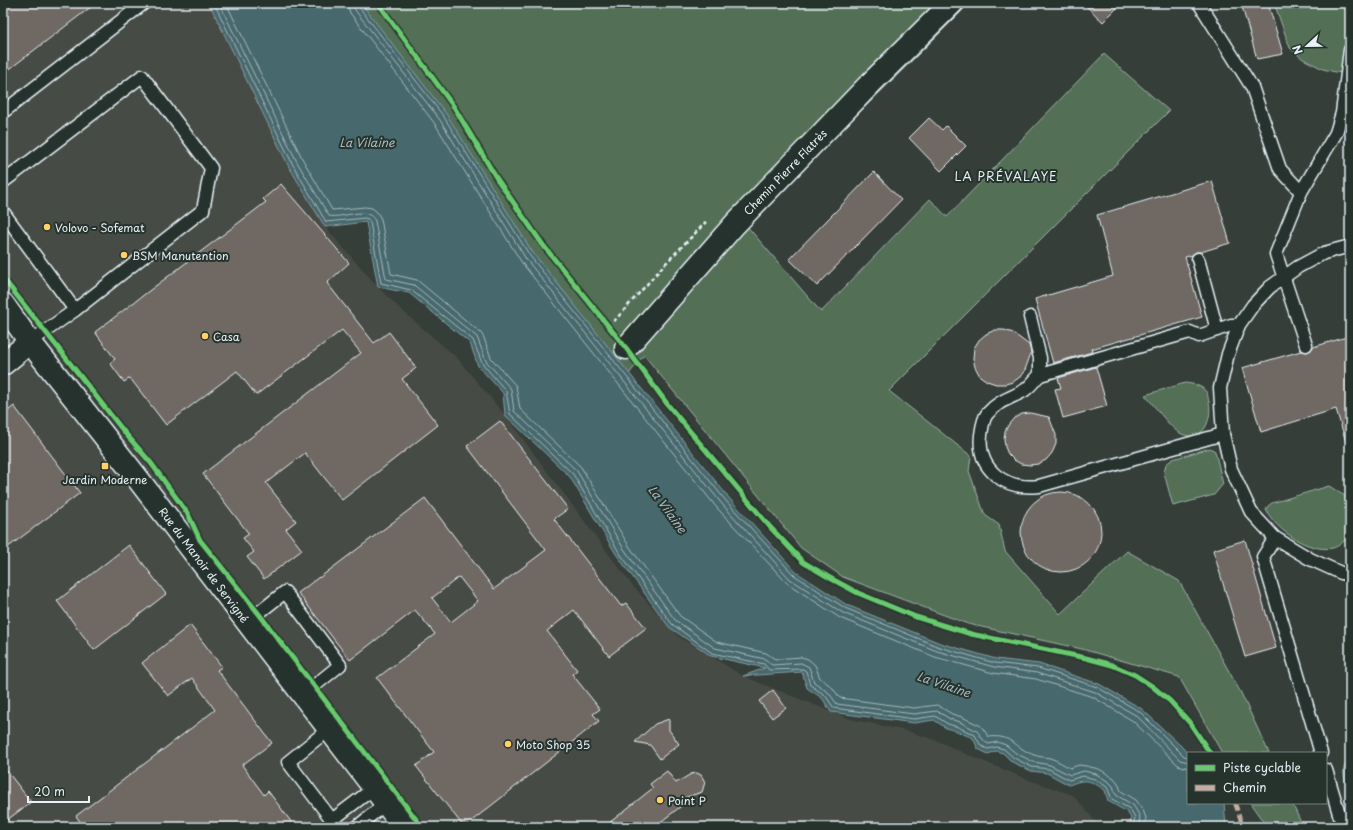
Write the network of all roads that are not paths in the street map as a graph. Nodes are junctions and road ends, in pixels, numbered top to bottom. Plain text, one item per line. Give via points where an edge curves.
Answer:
1 (144, 3) edge
2 (952, 3) edge
3 (1199, 3) edge
4 (1350, 50) edge
5 (3, 112) edge
6 (1346, 114) edge
7 (3, 182) edge
8 (1301, 192) junction
9 (3, 212) edge
10 (1350, 246) edge
11 (1198, 259) dead end
12 (1285, 277) junction
13 (3, 304) edge
14 (75, 310) junction
15 (1030, 317) dead end
16 (1239, 325) junction
17 (1217, 330) junction
18 (30, 342) junction
19 (1306, 345) dead end
20 (626, 348) dead end
21 (3, 364) edge
22 (1040, 374) junction
23 (1223, 434) junction
24 (1275, 538) junction
25 (1350, 575) edge
26 (247, 622) junction
27 (303, 695) junction
28 (329, 729) junction
29 (1321, 752) edge
30 (1327, 773) edge
31 (380, 796) junction
32 (357, 827) edge
33 (404, 827) edge
34 (1343, 827) edge

1 - 5 lane
2 - 20 street, Chemin Pierre Flatrès via 735,224
3 - 8 lane via 1252,86 1280,169
4 - 6 lane
6 - 8 lane
7 - 14 lane via 142,76 211,168 203,210
8 - 12 lane via 1276,254
9 - 14 lane
10 - 12 lane via 1324,253
11 - 17 lane
12 - 16 lane via 1270,287
12 - 19 lane
13 - 18 street, Rue du Manoir de Servigné
14 - 18 lane
15 - 22 lane via 1040,358
16 - 17 lane
16 - 23 lane via 1228,354 1220,388
17 - 22 lane via 1200,336 1190,332
18 - 21 street
18 - 26 street, Rue du Manoir de Servigné
22 - 23 lane via 1026,389 995,406 986,416 982,430 980,444 991,470 1016,486 1039,486
23 - 24 lane via 1231,469 1251,512
24 - 25 lane via 1310,559
24 - 29 lane via 1263,557
26 - 27 street, Rue du Manoir de Servigné
26 - 27 lane via 285,592 340,666
27 - 28 street, Rue du Manoir de Servigné
28 - 31 street, Rue du Manoir de Servigné
28 - 31 lane via 288,762 332,820
30 - 34 lane
31 - 32 lane
31 - 33 street, Rue du Manoir de Servigné

